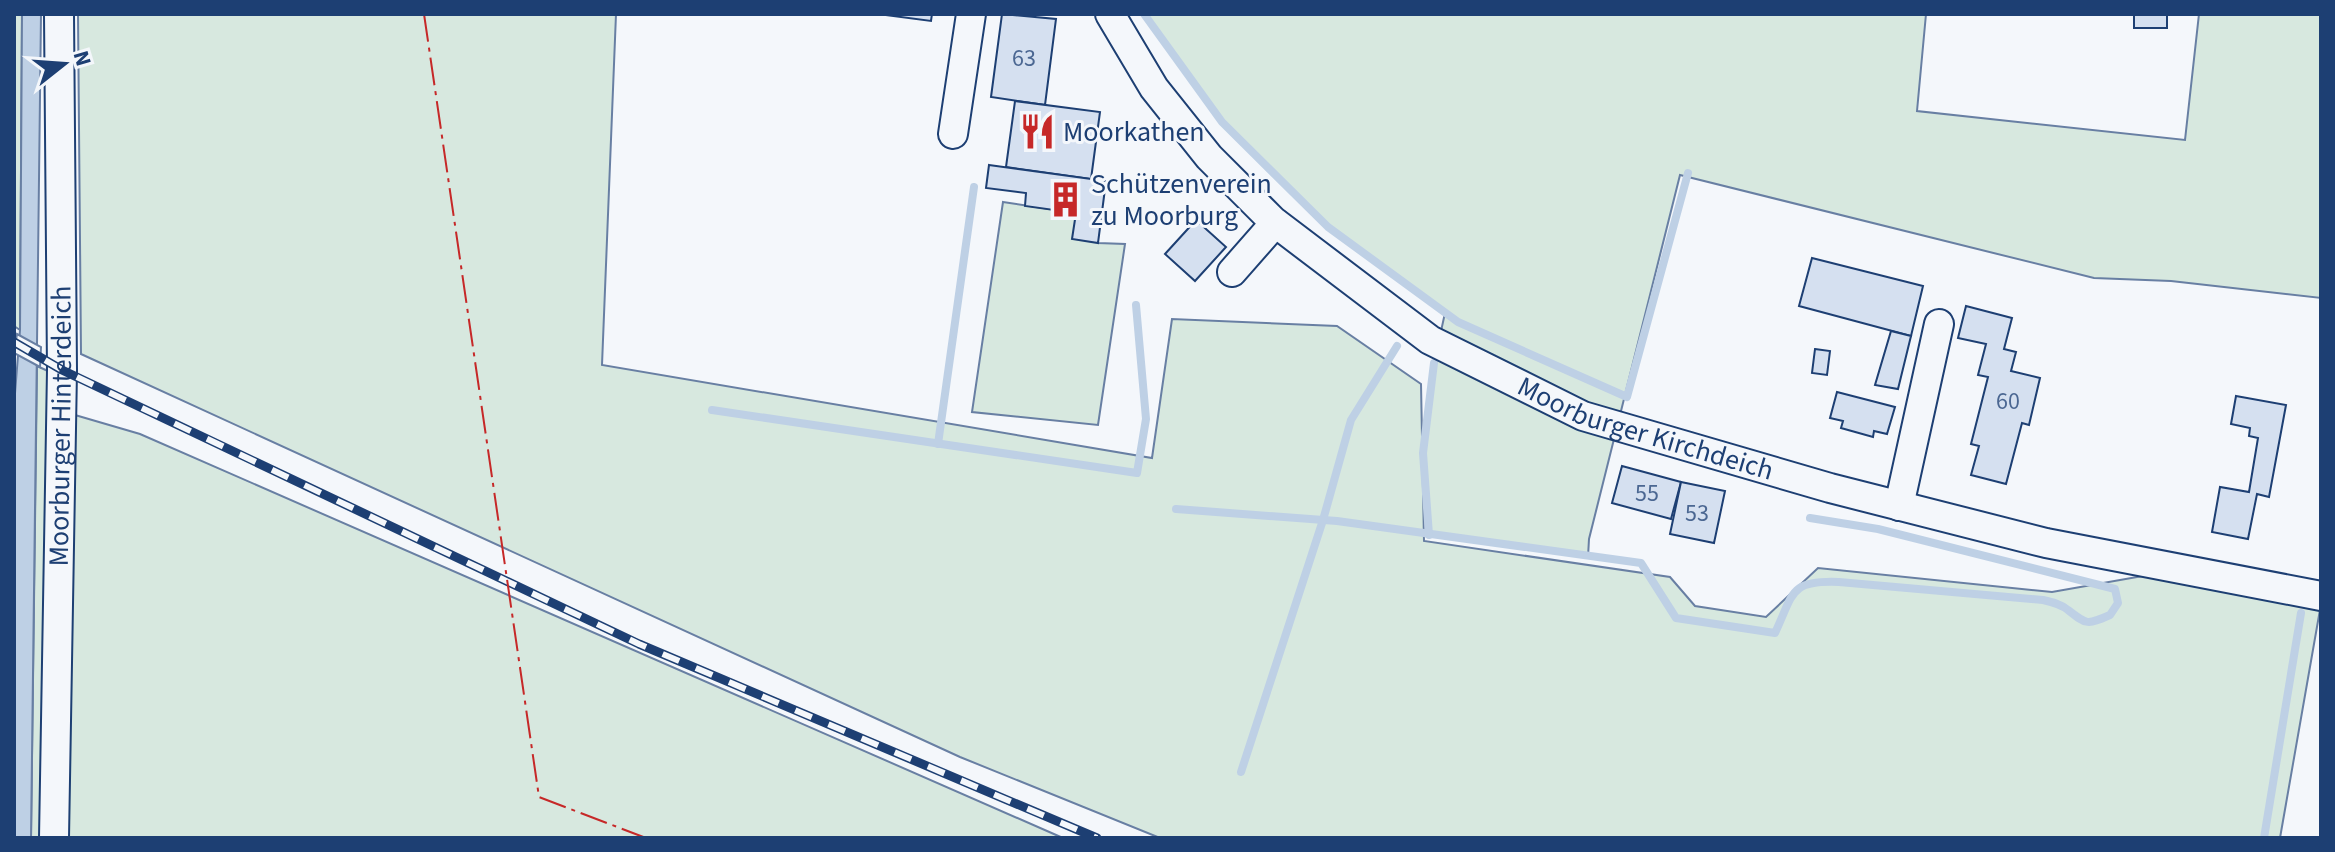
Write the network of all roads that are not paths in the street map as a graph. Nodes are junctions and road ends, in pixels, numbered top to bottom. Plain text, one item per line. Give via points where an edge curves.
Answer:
1 (59, 14) edge
2 (971, 14) edge
3 (1110, 14) edge
4 (953, 134) dead end
5 (1275, 223) junction
6 (1232, 272) dead end
7 (1939, 324) dead end
8 (1899, 506) junction
9 (2321, 596) edge
10 (54, 838) edge

1 - 10 street, Moorburger Hinterdeich via 62,370
2 - 4 street
3 - 5 street, Moorburger Kirchdeich via 1154,88 1209,157
5 - 6 street
5 - 8 street, Moorburger Kirchdeich via 1430,340 1583,416
7 - 8 street
8 - 9 street, Moorburger Kirchdeich via 2046,543

